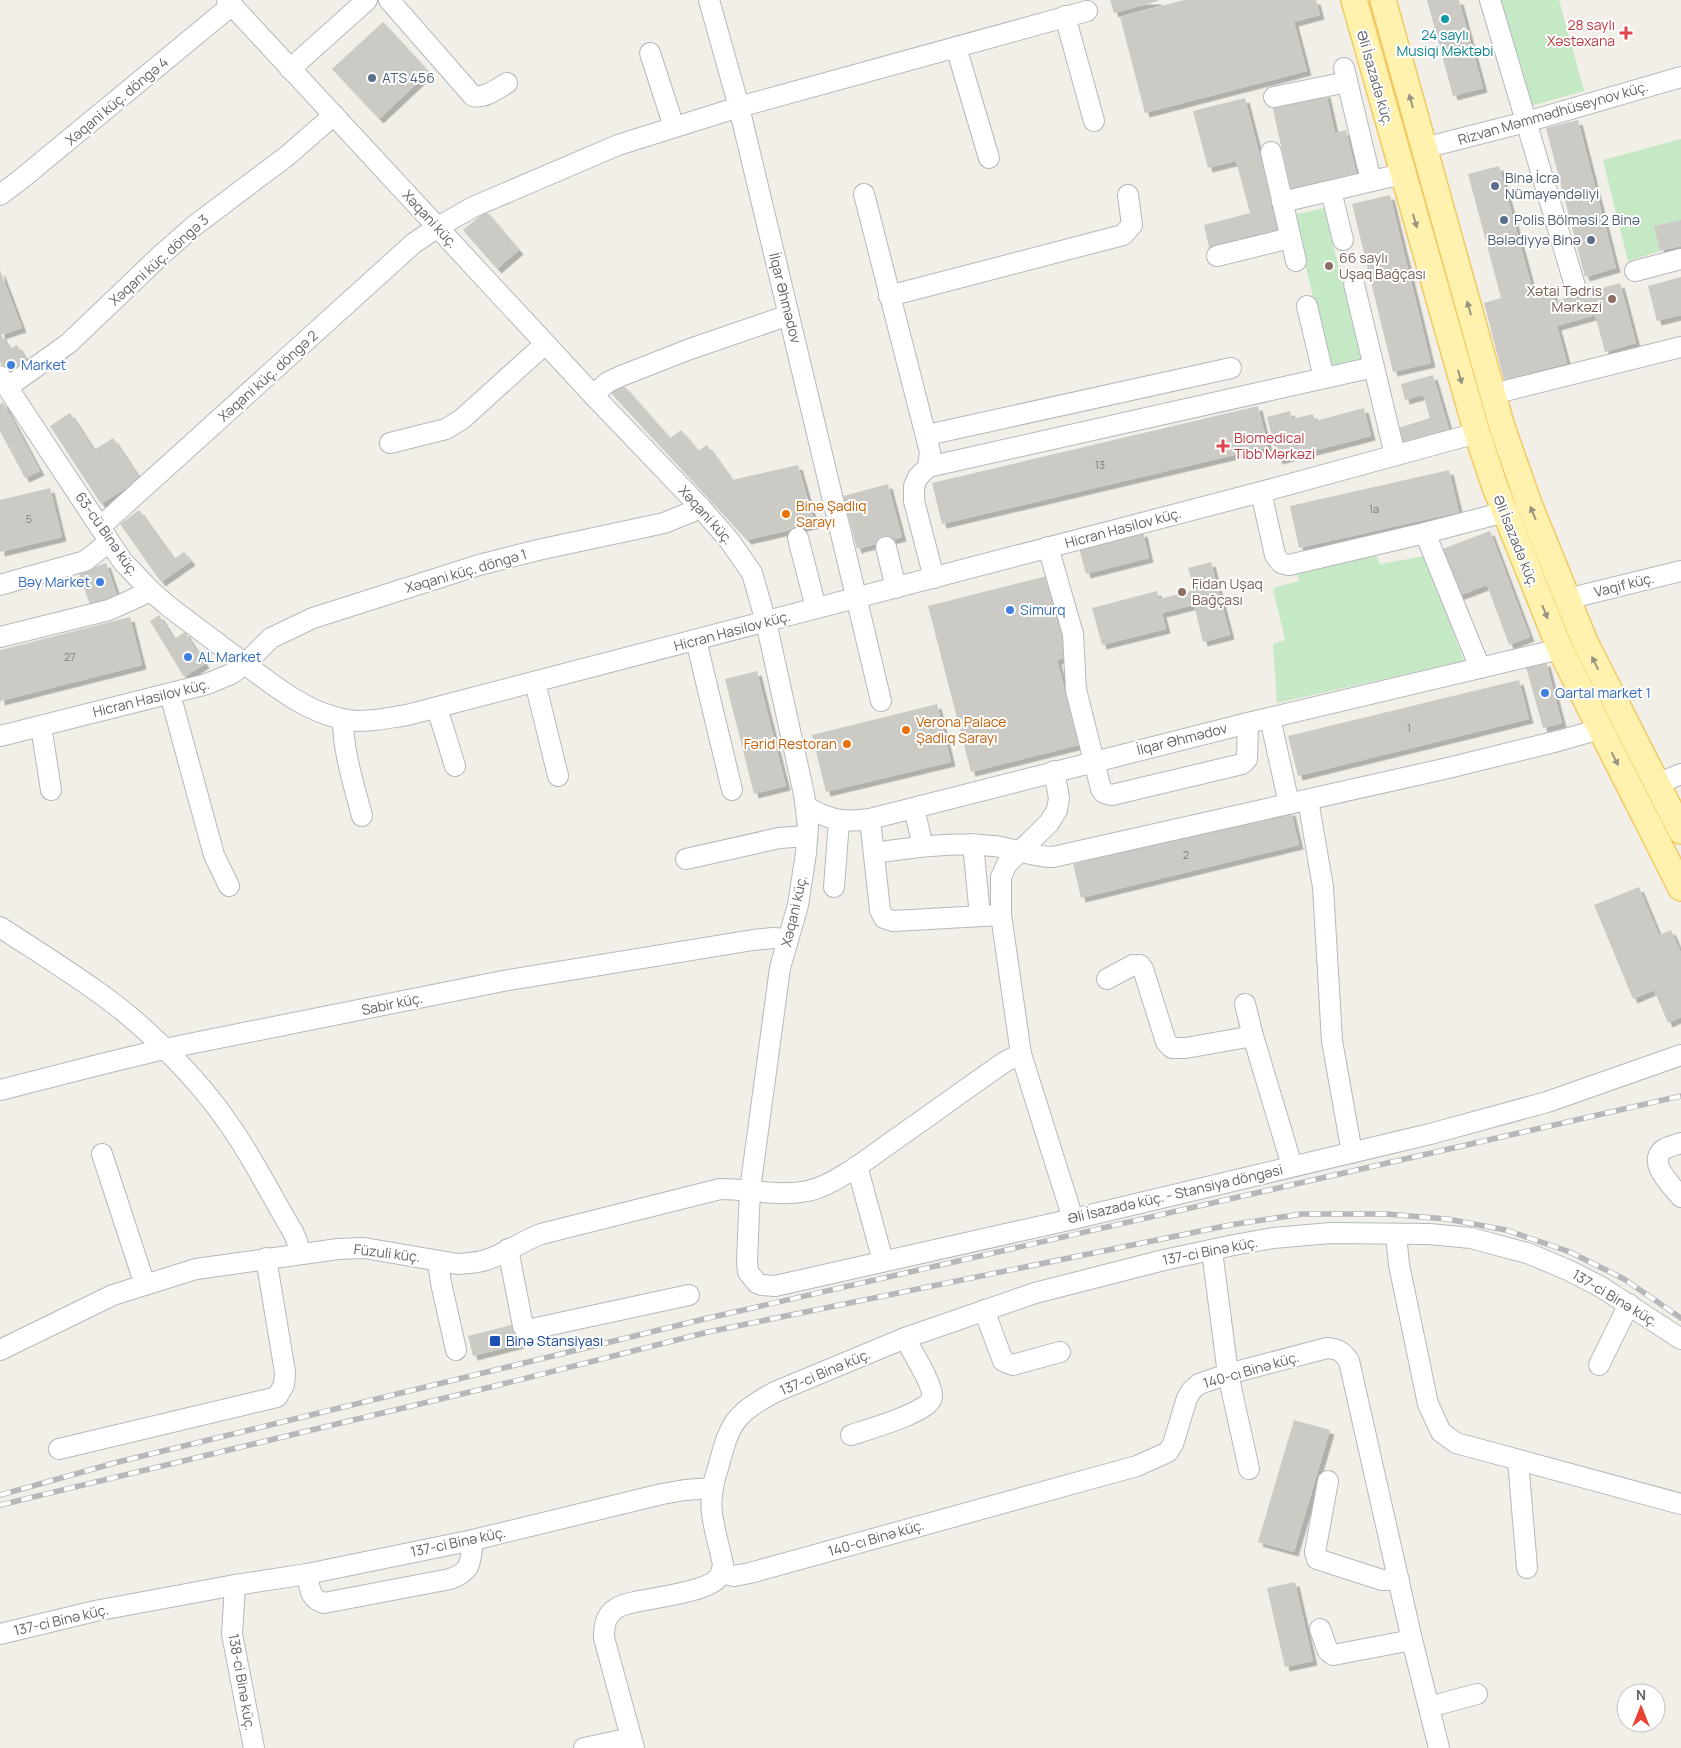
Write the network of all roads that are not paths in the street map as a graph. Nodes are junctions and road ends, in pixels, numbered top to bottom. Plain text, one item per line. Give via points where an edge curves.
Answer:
1 (367, 0) edge
2 (389, 0) edge
3 (709, 0) edge
4 (1354, 0) edge
5 (1384, 0) edge
6 (1490, 0) edge
7 (230, 2) edge
8 (1088, 11) dead end
9 (1065, 16) junction
10 (956, 46) junction
11 (650, 53) dead end
12 (290, 69) junction
13 (1681, 77) edge
14 (507, 83) dead end
15 (1274, 97) dead end
16 (739, 107) junction
17 (334, 115) junction
18 (1094, 121) dead end
19 (1526, 122) junction
20 (674, 127) junction
21 (1271, 152) dead end
22 (989, 158) dead end
23 (1427, 159) junction
24 (1399, 165) junction
25 (1371, 181) junction
26 (1331, 191) junction
27 (864, 194) dead end
28 (0, 195) edge
29 (1128, 195) dead end
30 (1282, 202) junction
31 (438, 227) junction
32 (1290, 238) junction
33 (1343, 240) dead end
34 (1217, 256) dead end
35 (1681, 259) edge
36 (1296, 261) dead end
37 (1635, 271) dead end
38 (1354, 284) dead end
39 (1575, 286) dead end
40 (889, 296) junction
41 (1307, 306) dead end
42 (789, 315) junction
43 (545, 344) junction
44 (1681, 347) edge
45 (1374, 367) junction
46 (1231, 368) dead end
47 (1324, 378) junction
48 (4, 382) edge
49 (1494, 394) junction
50 (592, 395) junction
51 (1502, 426) junction
52 (1477, 433) junction
53 (927, 435) junction
54 (390, 443) dead end
55 (1395, 455) junction
56 (928, 467) junction
57 (1261, 492) junction
58 (701, 508) junction
59 (1505, 512) junction
60 (1425, 534) junction
61 (104, 535) junction
62 (798, 538) dead end
63 (886, 548) dead end
64 (1048, 548) junction
65 (1681, 571) edge
66 (934, 578) junction
67 (0, 585) edge
68 (896, 588) junction
69 (151, 591) junction
70 (858, 598) junction
71 (1567, 599) junction
72 (816, 608) junction
73 (766, 622) junction
74 (0, 637) edge
75 (696, 640) junction
76 (1560, 649) junction
77 (245, 664) junction
78 (1480, 668) junction
79 (534, 682) junction
80 (170, 694) junction
81 (881, 701) dead end
82 (437, 708) junction
83 (1270, 718) junction
84 (343, 720) junction
85 (1248, 722) junction
86 (41, 726) junction
87 (1600, 729) junction
88 (0, 736) edge
89 (1094, 761) junction
90 (455, 766) dead end
91 (1054, 771) junction
92 (1681, 774) edge
93 (558, 776) dead end
94 (1657, 784) junction
95 (52, 790) dead end
96 (732, 790) dead end
97 (1298, 802) junction
98 (807, 807) junction
99 (914, 808) junction
100 (362, 816) dead end
101 (870, 819) junction
102 (839, 821) junction
103 (1681, 832) edge
104 (807, 836) junction
105 (973, 844) junction
106 (923, 846) junction
107 (1021, 851) junction
108 (875, 853) junction
109 (686, 859) dead end
110 (228, 886) dead end
111 (834, 887) dead end
112 (1681, 888) edge
113 (1001, 915) junction
114 (980, 916) junction
115 (0, 927) edge
116 (788, 939) junction
117 (1107, 978) dead end
118 (1245, 1004) dead end
119 (1253, 1036) junction
120 (164, 1049) junction
121 (1021, 1054) junction
122 (1681, 1055) edge
123 (0, 1090) edge
124 (1681, 1143) edge
125 (1352, 1153) junction
126 (102, 1154) dead end
127 (857, 1166) junction
128 (1292, 1166) junction
129 (750, 1190) junction
130 (1681, 1196) edge
131 (1073, 1219) junction
132 (1396, 1234) junction
133 (508, 1249) junction
134 (1212, 1251) junction
135 (300, 1254) junction
136 (266, 1258) junction
137 (438, 1261) junction
138 (882, 1261) junction
139 (144, 1285) junction
140 (689, 1294) dead end
141 (1629, 1304) junction
142 (984, 1310) junction
143 (905, 1338) junction
144 (1681, 1340) edge
145 (0, 1350) edge
146 (456, 1350) dead end
147 (1060, 1352) dead end
148 (1599, 1365) dead end
149 (1228, 1374) junction
150 (851, 1435) dead end
151 (59, 1449) dead end
152 (1518, 1460) junction
153 (1249, 1469) dead end
154 (1328, 1481) dead end
155 (712, 1488) junction
156 (1681, 1504) edge
157 (473, 1540) junction
158 (1527, 1568) dead end
159 (722, 1573) junction
160 (307, 1574) junction
161 (1398, 1580) junction
162 (235, 1585) junction
163 (1320, 1629) dead end
164 (0, 1634) edge
165 (1412, 1640) junction
166 (1477, 1694) dead end
167 (1429, 1707) junction
168 (633, 1743) edge
169 (254, 1748) edge
170 (584, 1748) edge
171 (1439, 1748) edge

1 - 12 street
2 - 14 street via 473,96 478,98
3 - 16 street, İlqar Əhmədov
4 - 24 main road, Əli İsazadə küç.
23 -> 5 main road, Əli İsazadə küç.
6 - 19 street
7 - 12 street, Xəqani küç.
7 - 28 street, Xəqani küç. döngə 4
8 - 9 street, Xəqani küç. döngə 2
9 - 10 street, Xəqani küç. döngə 2
9 - 18 street
10 - 16 street, Xəqani küç. döngə 2
10 - 22 street
11 - 20 street
12 - 17 street, Xəqani küç.
13 - 19 street, Rizvan Məmmədhüseynov küç.
15 - 25 street via 1346,75
16 - 20 street, Xəqani küç. döngə 2
16 - 42 street, İlqar Əhmədov
17 - 31 street, Xəqani küç.
17 - 48 street, Xəqani küç. döngə 3 via 287,156 194,226 70,343
19 - 23 street, Rizvan Məmmədhüseynov küç.
19 - 39 street
20 - 31 street, Xəqani küç. döngə 2 via 618,145 473,207
21 - 30 street
23 - 24 main road
49 -> 23 main road, Əli İsazadə küç.
24 - 25 street
24 -> 52 main road, Əli İsazadə küç.
25 - 26 street
26 - 30 street
26 - 33 street
27 - 40 street
29 - 40 street via 1132,226 1123,235
30 - 32 street
31 - 43 street, Xəqani küç.
31 - 61 street, Xəqani küç. döngə 2 via 414,243
32 - 34 street
32 - 36 street
35 - 37 street
38 - 45 street
40 - 53 street
41 - 47 street
42 - 50 street via 690,348 621,376
42 - 70 street, İlqar Əhmədov
43 - 50 street, Xəqani küç.
43 - 54 street via 462,419 446,429
44 - 49 street
45 - 47 street
45 - 55 street
46 - 53 street
47 - 56 street
48 - 61 street, 63-cü Binə küç.
49 - 51 main road, Əli İsazadə küç.
50 - 58 street, Xəqani küç.
51 - 52 main road
71 -> 51 main road, Əli İsazadə küç.
52 - 55 street, Hicran Hasilov küç.
52 - 59 main road, Əli İsazadə küç.
53 - 56 street
55 - 57 street, Hicran Hasilov küç.
56 - 66 street via 914,486 914,502
57 - 60 street via 1275,555 1280,563 1289,564
57 - 64 street, Hicran Hasilov küç.
58 - 73 street, Xəqani küç. via 752,573
58 - 77 street, Xəqani küç. döngə 1 via 664,523 479,565 313,618 271,638
59 - 60 street
59 -> 76 main road, Əli İsazadə küç.
60 - 78 street
61 - 67 street, Xəqani küç. döngə 2 via 86,561
61 - 69 street, 63-cü Binə küç. via 123,562
62 - 72 street
63 - 68 street
64 - 66 street, Hicran Hasilov küç.
64 - 89 street via 1073,634 1076,690
65 - 71 street, Vaqif küç.
66 - 68 street, Hicran Hasilov küç.
68 - 70 street, Hicran Hasilov küç.
69 - 74 street via 109,610
69 - 77 street, 63-cü Binə küç.
70 - 72 street, Hicran Hasilov küç.
70 - 81 street, İlqar Əhmədov
94 -> 71 main road, Əli İsazadə küç. via 1585,642
72 - 73 street, Hicran Hasilov küç.
73 - 75 street, Hicran Hasilov küç.
73 - 98 street, Xəqani küç.
75 - 79 street, Hicran Hasilov küç.
75 - 96 street
76 - 78 street, İlqar Əhmədov
76 - 87 main road, Əli İsazadə küç.
77 - 80 street, Hicran Hasilov küç. via 218,681
77 - 84 street, Hicran Hasilov küç. via 295,700
78 - 83 street, İlqar Əhmədov
79 - 82 street, Hicran Hasilov küç.
79 - 93 street
80 - 86 street, Hicran Hasilov küç.
80 - 110 street via 214,854
82 - 84 street, Hicran Hasilov küç. via 383,719
82 - 90 street
83 - 85 street, İlqar Əhmədov
83 - 97 street
84 - 100 street via 346,752
85 - 89 street, İlqar Əhmədov
85 - 89 street via 1246,759 1242,764 1229,768 1112,795 1101,789
86 - 88 street, Hicran Hasilov küç.
86 - 95 street
87 - 97 street via 1466,764
87 -> 112 main road, Əli İsazadə küç.
89 - 91 street, İlqar Əhmədov
91 - 99 street, İlqar Əhmədov
91 - 107 street via 1059,798 1057,810 1049,823
92 - 94 street
94 - 103 main road, Əli İsazadə küç.
97 - 107 street via 1053,857
97 - 125 street via 1323,886 1332,1041
98 - 102 street, İlqar Əhmədov
98 - 104 street, Xəqani küç.
99 - 101 street, İlqar Əhmədov
99 - 106 street
101 - 102 street, İlqar Əhmədov
101 - 108 street
102 - 111 street
104 - 109 street via 779,838
104 - 116 street, Xəqani küç. via 798,905
105 - 106 street
105 - 107 street
105 - 114 street
106 - 108 street
107 - 113 street via 1007,864 1001,877
108 - 114 street via 880,910 884,918 893,922
113 - 114 street
113 - 121 street
115 - 120 street via 96,990
116 - 120 street, Sabir küç. via 753,940 503,982
116 - 129 street, Xəqani küç. via 780,968
117 - 119 street via 1133,965 1140,965 1166,1042 1172,1048
118 - 119 street
119 - 128 street
120 - 123 street, Sabir küç.
120 - 135 street via 206,1093 232,1127 293,1232
121 - 127 street, Füzuli küç. via 1006,1061
121 - 131 street
122 - 125 street, Əli İsazadə küç. - Stansiya döngəsi via 1547,1102
124 - 130 street via 1665,1148 1659,1155 1658,1165 1661,1174
125 - 128 street, Əli İsazadə küç. - Stansiya döngəsi
126 - 139 street
127 - 129 street, Füzuli küç. via 810,1191 774,1194
127 - 138 street
128 - 131 street, Əli İsazadə küç. - Stansiya döngəsi
129 - 133 street, Füzuli küç. via 720,1189 541,1234
129 - 138 street, Əli İsazadə küç. - Stansiya döngəsi via 747,1266 757,1283 775,1286
131 - 138 street, Əli İsazadə küç. - Stansiya döngəsi
132 - 134 street, 137-ci Binə küç. via 1330,1233 1273,1238
132 - 141 street, 137-ci Binə küç. via 1471,1238 1530,1254 1570,1271
132 - 152 street via 1399,1265 1428,1404 1440,1432 1456,1443
133 - 137 street, Füzuli küç. via 486,1260 471,1263
133 - 140 street via 523,1326 528,1330
134 - 142 street, 137-ci Binə küç. via 1090,1278
134 - 149 street
135 - 136 street, Füzuli küç.
135 - 137 street, Füzuli küç. via 364,1248
136 - 139 street, Füzuli küç. via 196,1269
136 - 151 street via 285,1372 284,1385 277,1397
137 - 146 street
139 - 145 street, Füzuli küç. via 113,1295
141 - 144 street, 137-ci Binə küç.
141 - 148 street
142 - 143 street, 137-ci Binə küç.
142 - 147 street via 1003,1360 1013,1365
143 - 150 street via 930,1384 932,1397 929,1405
143 - 155 street, 137-ci Binə küç. via 775,1392 743,1412 726,1437
149 - 153 street
149 - 159 street, 140-cı Binə küç. via 1199,1384 1192,1390 1168,1452 1137,1466 750,1573 734,1576
149 - 161 street, 140-cı Binə küç. via 1327,1348 1344,1352 1349,1362
152 - 156 street
152 - 158 street
154 - 161 street via 1315,1552 1317,1559 1382,1580
155 - 157 street, 137-ci Binə küç. via 662,1494
155 - 159 street via 712,1514
157 - 160 street, 137-ci Binə küç.
157 - 160 street via 466,1570 450,1579 324,1603 312,1596
159 - 168 street via 711,1584 688,1592 626,1604 615,1608 608,1616 604,1638
160 - 162 street, 137-ci Binə küç.
161 - 165 street, 140-cı Binə küç.
162 - 164 street, 137-ci Binə küç.
162 - 169 street, 138-ci Binə küç. via 232,1634
163 - 165 street via 1328,1652 1333,1655
165 - 167 street, 140-cı Binə küç.
166 - 167 street
167 - 171 street, 140-cı Binə küç.
168 - 170 street

